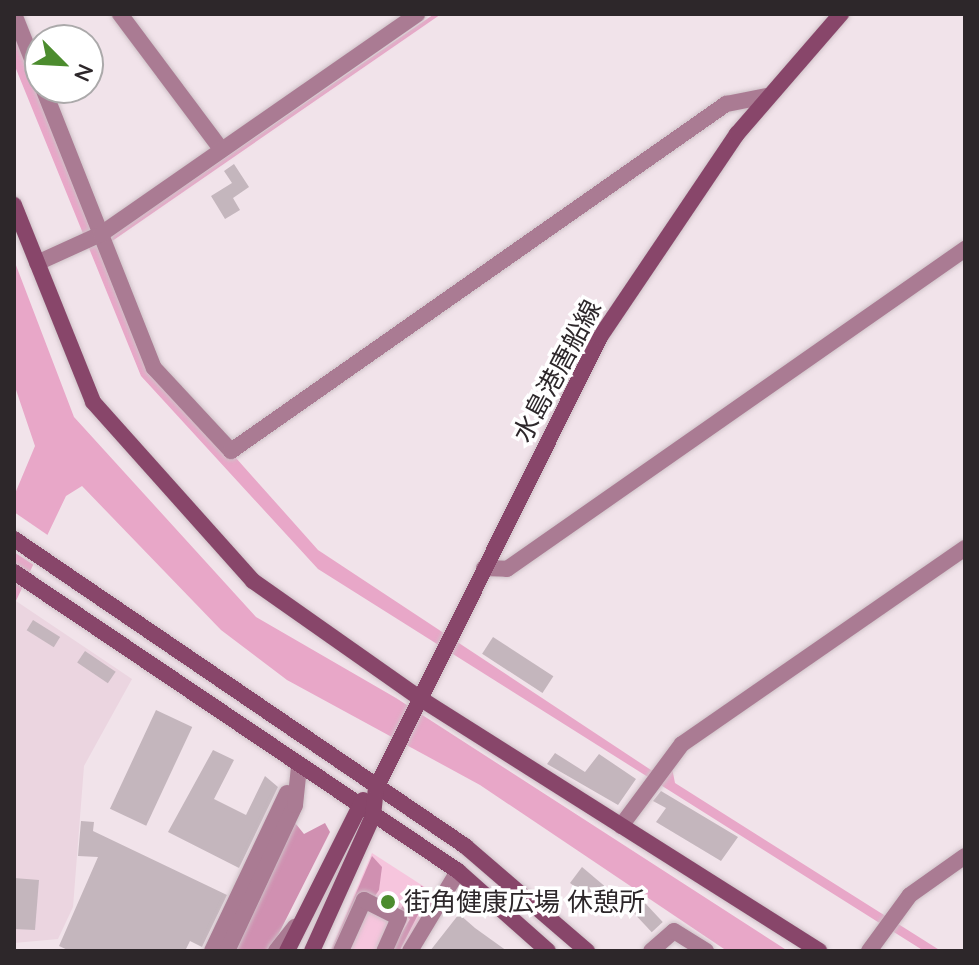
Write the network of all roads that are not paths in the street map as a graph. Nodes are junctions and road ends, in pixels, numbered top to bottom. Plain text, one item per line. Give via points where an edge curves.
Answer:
1 (14, 14) edge
2 (120, 14) edge
3 (417, 14) edge
4 (841, 14) edge
5 (24, 39) edge
6 (767, 96) junction
7 (49, 104) edge
8 (221, 149) junction
9 (14, 205) edge
10 (98, 240) junction
11 (965, 249) edge
12 (37, 263) junction
13 (14, 539) edge
14 (965, 548) edge
15 (484, 568) junction
16 (14, 572) edge
17 (419, 704) junction
18 (299, 766) junction
19 (376, 788) junction
20 (287, 793) dead end
21 (356, 805) junction
22 (373, 816) junction
23 (621, 826) junction
24 (965, 856) edge
25 (458, 871) junction
26 (448, 899) dead end
27 (302, 917) junction
28 (313, 950) edge
29 (212, 951) edge
30 (227, 951) edge
31 (276, 951) edge
32 (287, 951) edge
33 (341, 951) edge
34 (384, 951) edge
35 (410, 951) edge
36 (420, 951) edge
37 (548, 951) edge
38 (587, 951) edge
39 (651, 951) edge
40 (706, 951) edge
41 (819, 951) edge
42 (869, 951) edge

1 - 5 street
2 - 8 street
3 - 8 street
4 - 6 street, 水島港唐船線
6 - 10 street via 726,104 231,451 154,368
6 - 15 street, 水島港唐船線 via 621,302
7 - 10 street
8 - 10 street
9 - 12 street
10 - 12 street
11 - 15 street via 507,569
12 - 17 street via 107,424 253,581
13 - 19 street
14 - 23 street via 682,744
15 - 17 street, 水島港唐船線
16 - 18 street
17 - 19 street, 水島港唐船線
17 - 23 street
18 - 21 street
18 - 30 street via 295,805
19 - 21 street, 水島港唐船線
19 - 22 street, 水島港唐船線
19 - 38 street via 491,865
20 - 29 street
21 - 22 street
21 - 27 street, 水島港唐船線
22 - 25 street
22 - 28 street, 水島港唐船線
23 - 41 street
24 - 42 street via 910,895
25 - 35 street
25 - 37 street
26 - 36 street
27 - 31 street
27 - 32 street, 水島港唐船線
33 - 34 street via 364,900 399,918
39 - 40 street via 674,931

